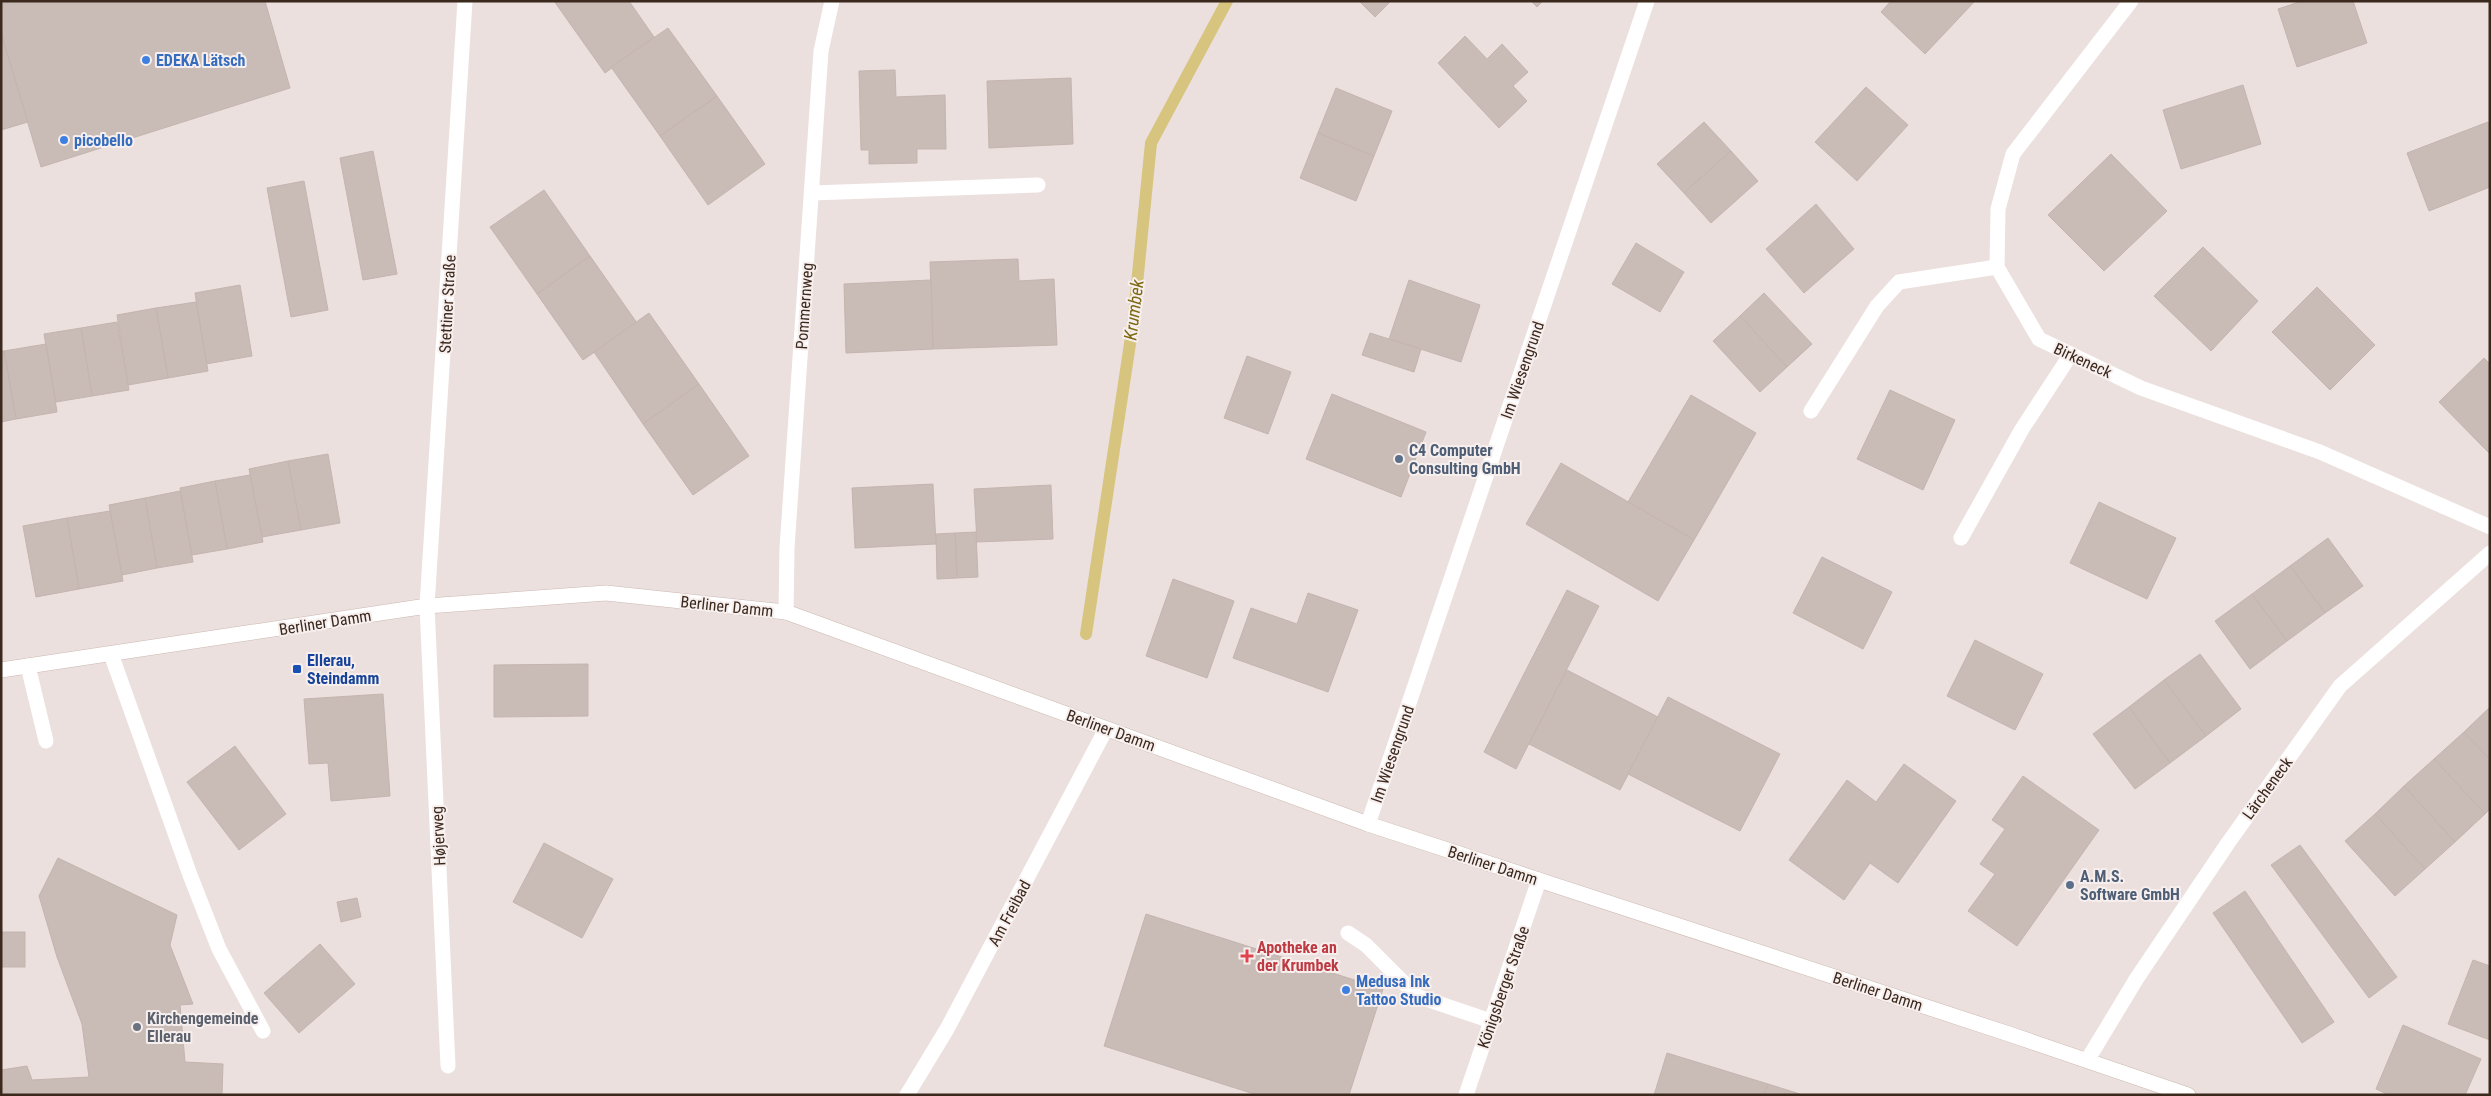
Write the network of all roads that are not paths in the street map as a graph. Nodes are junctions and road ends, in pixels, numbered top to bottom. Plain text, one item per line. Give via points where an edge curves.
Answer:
1 (465, 1) edge
2 (832, 1) edge
3 (1647, 1) edge
4 (2131, 1) edge
5 (1038, 185) dead end
6 (812, 193) junction
7 (1998, 267) junction
8 (2071, 354) junction
9 (1812, 411) dead end
10 (2490, 527) edge
11 (1961, 538) dead end
12 (2490, 553) edge
13 (428, 606) junction
14 (786, 612) junction
15 (111, 654) junction
16 (28, 666) junction
17 (1, 670) edge
18 (1106, 729) junction
19 (46, 741) dead end
20 (1368, 824) junction
21 (1539, 880) junction
22 (1348, 933) dead end
23 (1491, 1021) junction
24 (263, 1031) dead end
25 (2088, 1060) junction
26 (448, 1066) dead end
27 (907, 1095) edge
28 (1466, 1095) edge
29 (2188, 1095) edge

1 - 13 street, Stettiner Straße
2 - 6 street, Pommernweg via 821,51
3 - 20 street, Im Wiesengrund
4 - 7 street, Birkeneck via 2013,154 1998,209
5 - 6 street
6 - 14 street, Pommernweg via 787,548
7 - 8 street, Birkeneck via 2039,339
7 - 9 street via 1899,282 1877,306
8 - 10 street, Birkeneck via 2141,388 2320,452
8 - 11 street via 2022,429
12 - 25 street, Lärcheneck via 2340,686 2217,858 2137,978
13 - 14 street, Berliner Damm via 606,594
13 - 15 street, Berliner Damm
13 - 26 street, Højerweg
14 - 18 street, Berliner Damm
15 - 16 street, Berliner Damm
15 - 24 street via 193,885 220,949
16 - 17 street, Berliner Damm
16 - 19 street
18 - 20 street, Berliner Damm
18 - 27 street, Am Freibad via 948,1029
20 - 21 street, Berliner Damm
21 - 23 street, Königsberger Straße
21 - 25 street, Berliner Damm
22 - 23 street via 1366,945 1417,996
23 - 28 street, Königsberger Straße
25 - 29 street, Berliner Damm

